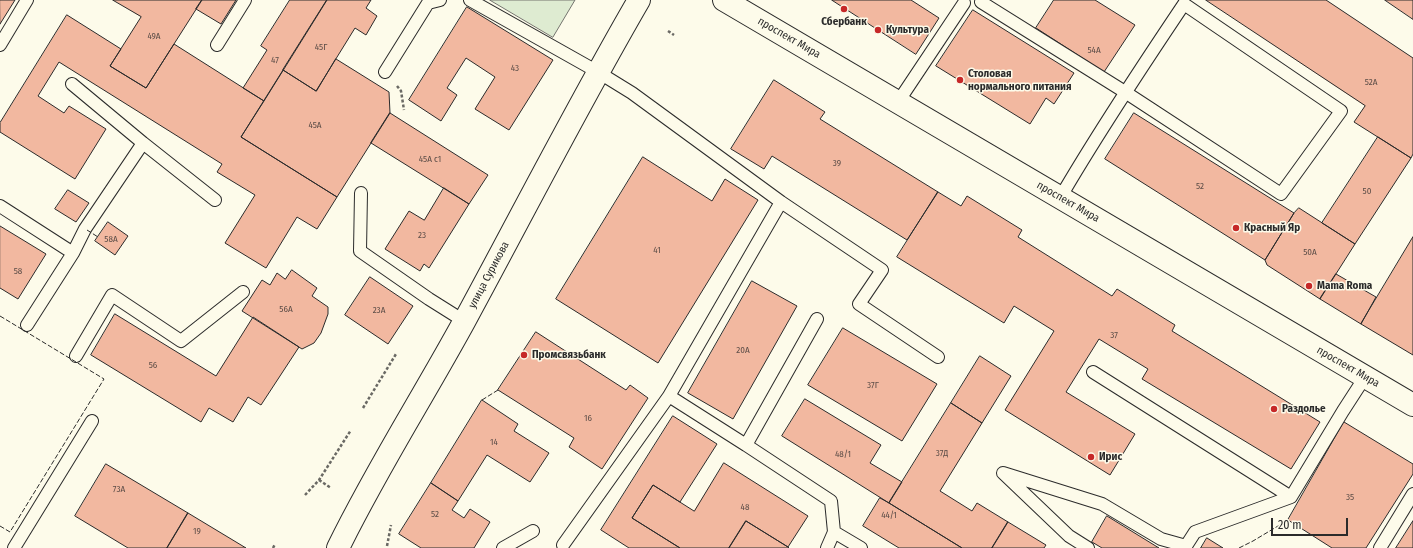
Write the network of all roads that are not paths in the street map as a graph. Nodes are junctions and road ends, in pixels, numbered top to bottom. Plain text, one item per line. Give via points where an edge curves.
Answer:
1 (27, 0) edge
2 (245, 0) edge
3 (440, 0) edge
4 (470, 0) edge
5 (639, 0) edge
6 (724, 0) edge
7 (981, 2) dead end
8 (1181, 2) edge
9 (964, 3) dead end
10 (0, 45) edge
11 (217, 45) dead end
12 (385, 72) road end
13 (598, 72) junction
14 (72, 84) dead end
15 (1126, 92) junction
16 (898, 102) junction
17 (143, 143) junction
18 (360, 193) dead end
19 (1060, 198) junction
20 (215, 200) dead end
21 (781, 202) junction
22 (0, 206) edge
23 (73, 253) junction
24 (243, 292) dead end
25 (817, 319) dead end
26 (464, 321) junction
27 (27, 325) dead end
28 (76, 356) dead end
29 (938, 357) dead end
30 (1093, 372) dead end
31 (1366, 377) junction
32 (668, 396) junction
33 (1413, 405) edge
34 (92, 421) dead end
35 (746, 445) junction
36 (1413, 494) edge
37 (1291, 497) junction
38 (533, 531) dead end
39 (834, 532) junction
40 (563, 545) dead end
41 (1185, 547) edge
42 (14, 548) edge
43 (338, 548) edge
44 (503, 548) edge
45 (827, 548) edge
46 (861, 548) edge
47 (1088, 548) edge
48 (1380, 548) edge

1 - 10 lane
2 - 11 lane
3 - 12 lane via 428,3
4 - 13 lane
5 - 13 main road, улица Сурикова
6 - 16 main road, проспект Мира
7 - 15 lane
8 - 15 lane
8 - 15 lane via 1341,111 1281,194
9 - 16 lane
13 - 21 lane via 632,92
13 - 26 main road, улица Сурикова
14 - 17 lane
15 - 19 lane
16 - 19 main road, проспект Мира
17 - 20 lane
17 - 23 lane via 85,229
18 - 26 lane via 360,251
19 - 31 main road, проспект Мира
21 - 29 lane via 882,270 859,304
21 - 32 lane
22 - 23 lane
23 - 27 lane
24 - 28 lane via 181,341 112,295
25 - 35 lane
26 - 43 main road, улица Сурикова via 359,505
30 - 37 lane
31 - 33 main road, проспект Мира
31 - 37 lane via 1343,410
32 - 35 lane
32 - 40 lane
34 - 42 lane
35 - 39 lane via 831,501
36 - 48 lane
37 - 41 lane via 1196,532
38 - 44 lane
39 - 45 lane
39 - 46 lane
41 - 47 lane via 1161,539 1102,504 1003,473 1069,536

